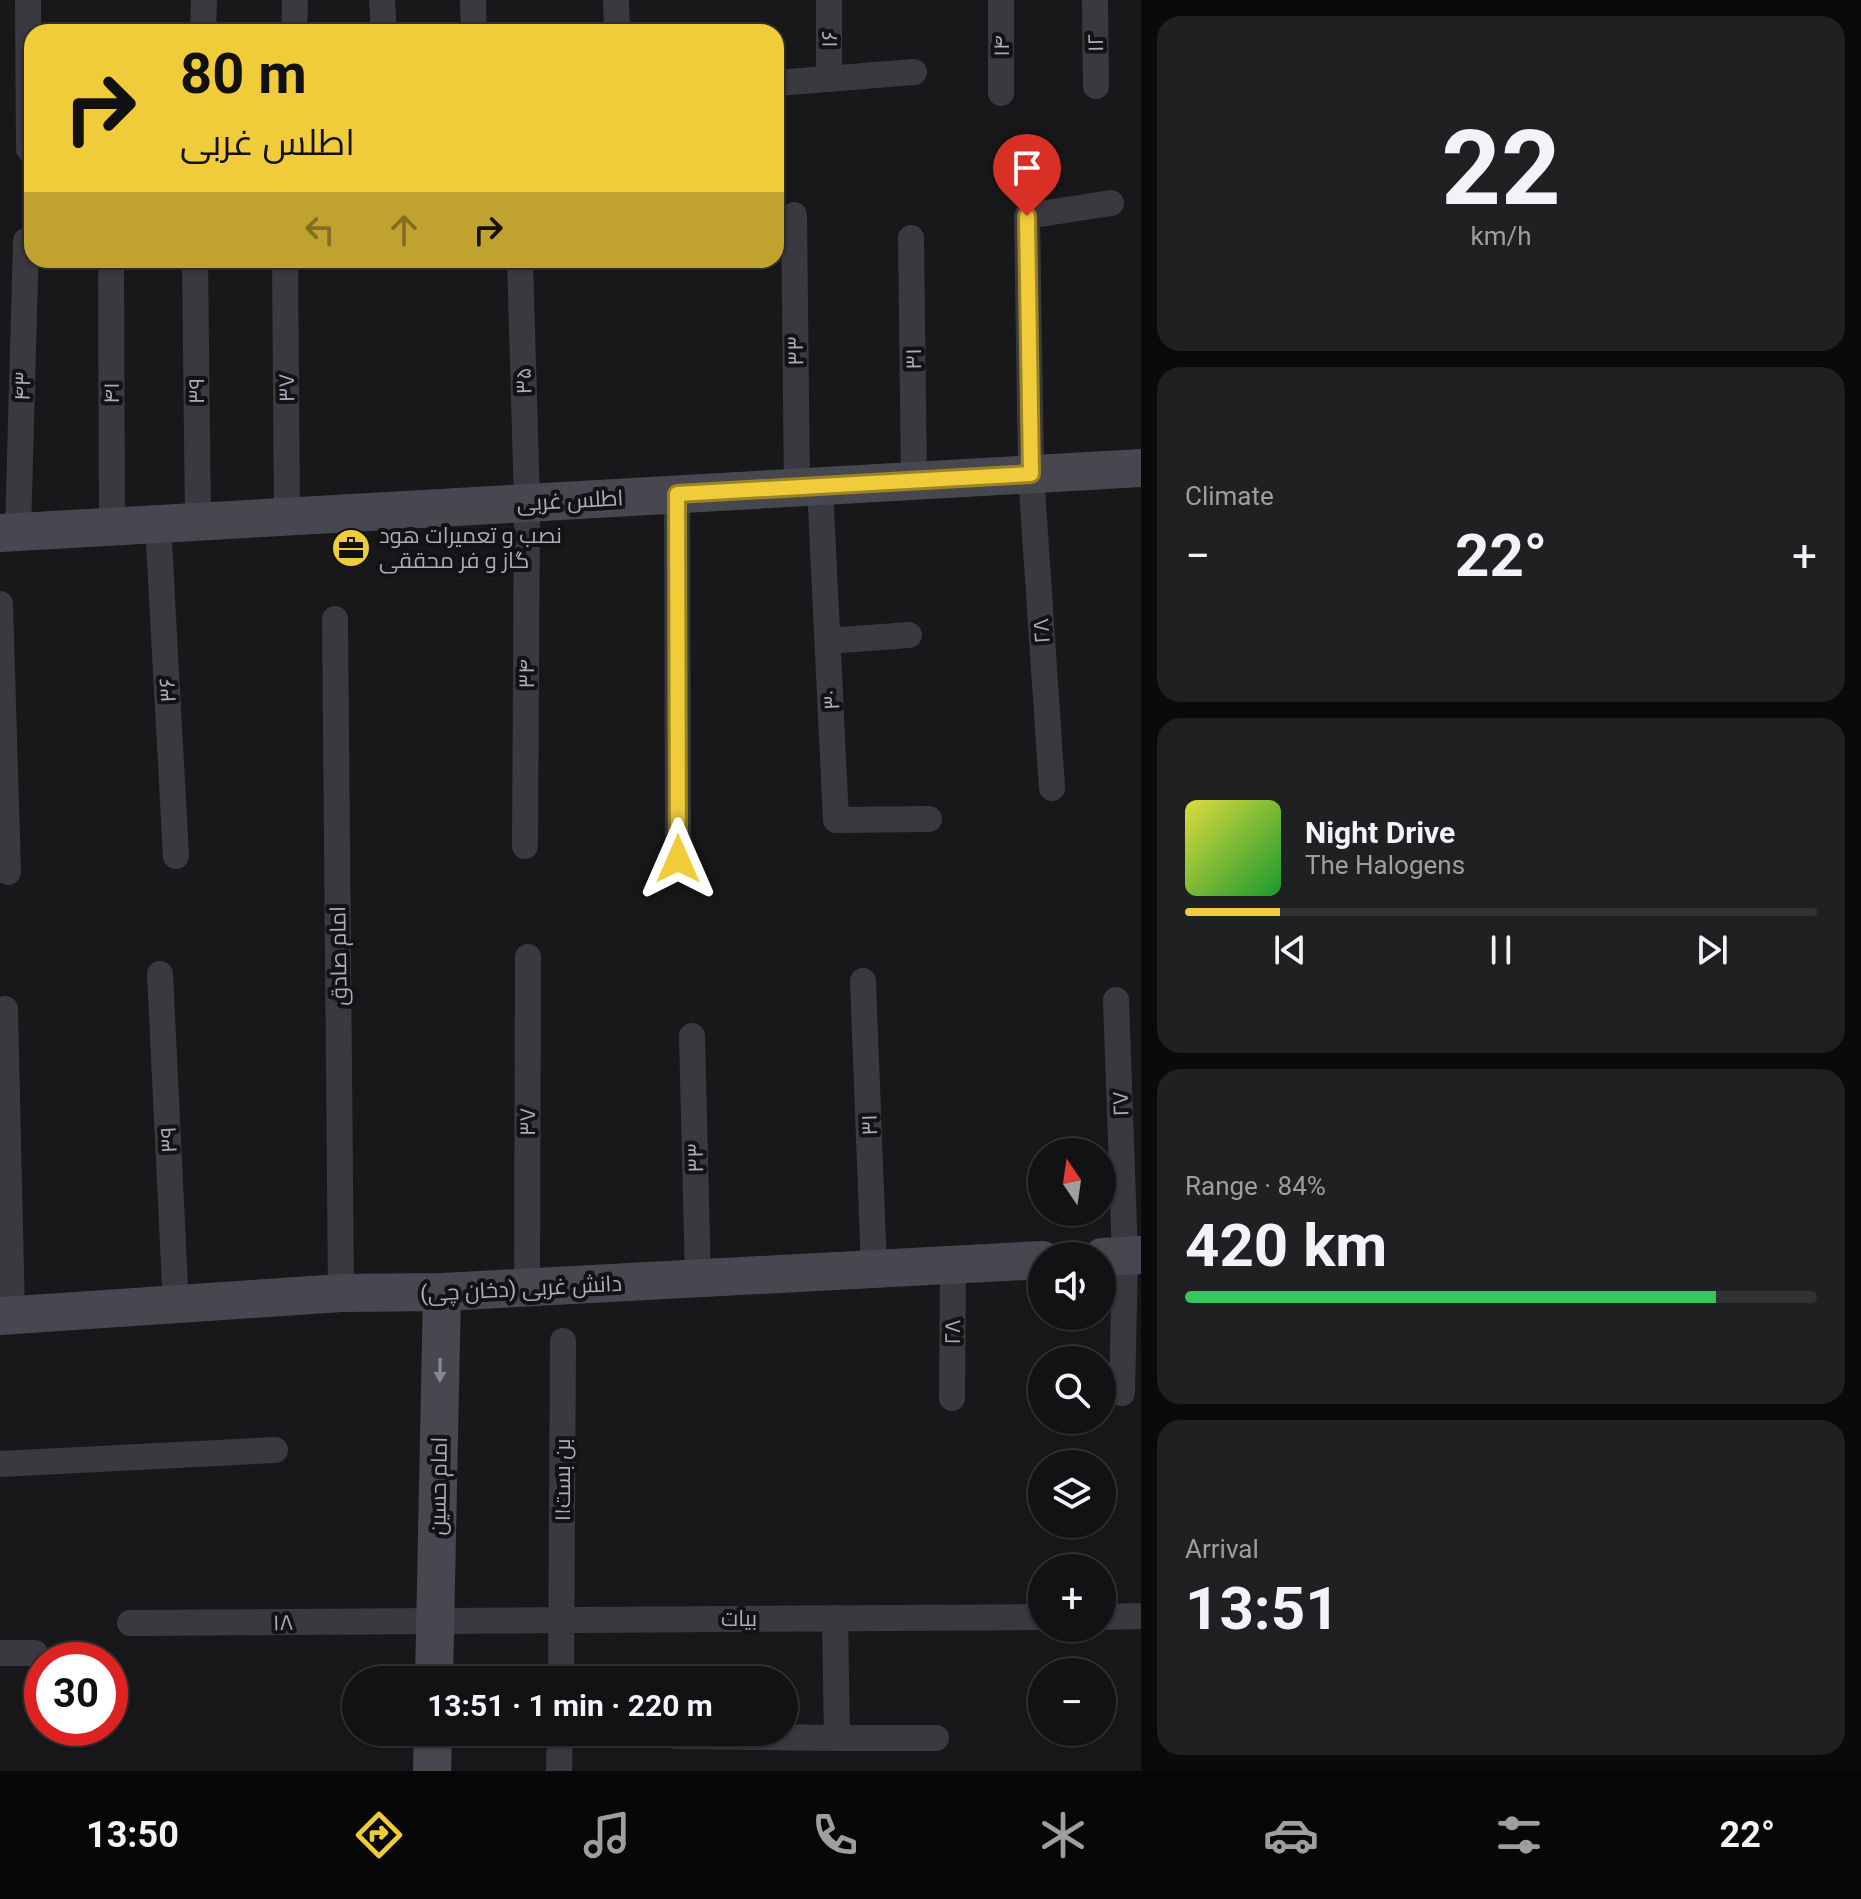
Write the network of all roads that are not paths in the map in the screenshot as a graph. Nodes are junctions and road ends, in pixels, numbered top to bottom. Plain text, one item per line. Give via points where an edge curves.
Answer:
1 (28, 0) edge
2 (204, 0) edge
3 (295, 0) edge
4 (382, 0) edge
5 (473, 0) edge
6 (616, 0) edge
7 (829, 0) edge
8 (1001, 0) edge
9 (1095, 0) edge
10 (29, 24) edge
11 (203, 24) edge
12 (294, 24) edge
13 (384, 24) edge
14 (474, 24) edge
15 (617, 24) edge
16 (914, 72) dead end
17 (829, 79) junction
18 (784, 82) edge
19 (1096, 86) dead end
20 (1001, 93) dead end
21 (1111, 203) dead end
22 (794, 215) dead end
23 (911, 238) dead end
24 (24, 268) edge
25 (111, 268) edge
26 (195, 268) edge
27 (285, 268) edge
28 (520, 268) edge
29 (1141, 468) edge
30 (1031, 474) junction
31 (914, 481) junction
32 (808, 487) junction
33 (677, 494) junction
34 (527, 502) junction
35 (287, 516) junction
36 (198, 521) junction
37 (158, 524) junction
38 (112, 526) junction
39 (9, 532) edge
40 (0, 604) edge
41 (335, 619) dead end
42 (909, 635) dead end
43 (828, 641) junction
44 (1052, 788) dead end
45 (929, 819) dead end
46 (525, 846) dead end
47 (176, 856) dead end
48 (678, 859) dead end
49 (8, 872) dead end
50 (528, 957) dead end
51 (160, 974) dead end
52 (863, 981) dead end
53 (1116, 1000) dead end
54 (5, 1009) dead end
55 (692, 1036) dead end
56 (1123, 1256) edge
57 (1028, 1261) edge
58 (953, 1265) junction
59 (874, 1269) junction
60 (698, 1279) junction
61 (527, 1288) junction
62 (442, 1292) junction
63 (341, 1293) junction
64 (176, 1307) junction
65 (6, 1316) edge
66 (563, 1341) dead end
67 (1122, 1393) dead end
68 (952, 1398) dead end
69 (275, 1450) dead end
70 (0, 1464) edge
71 (1141, 1616) edge
72 (1028, 1617) edge
73 (1116, 1617) edge
74 (835, 1618) junction
75 (562, 1619) junction
76 (435, 1620) junction
77 (130, 1623) dead end
78 (0, 1653) edge
79 (24, 1653) edge
80 (434, 1666) edge
81 (561, 1666) edge
82 (798, 1738) edge
83 (837, 1738) junction
84 (936, 1738) dead end
85 (433, 1746) edge
86 (560, 1746) edge
87 (432, 1771) edge
88 (559, 1771) edge

1 - 10 street
2 - 11 street
3 - 12 street
4 - 13 street
5 - 14 street
6 - 15 street
7 - 17 street, ۱۶
8 - 20 street, ۱۴
9 - 19 street, ۱۲
16 - 17 street
17 - 18 street
21 - 30 street, ۲۸ via 1027,216
22 - 32 street, ۳۳
23 - 31 street, ۳۱
24 - 39 street, ۴۳
25 - 38 street, ۴۱
26 - 36 street, ۳۹
27 - 35 street, ۳۷
28 - 34 street, ۳۵
29 - 30 street, اطلس غربی
30 - 31 street, اطلس غربی
30 - 44 street, ۲۸
31 - 32 street, اطلس غربی
32 - 33 street, اطلس غربی
32 - 43 street, ۳۰
33 - 34 street, اطلس غربی
33 - 48 street
34 - 35 street, اطلس غربی
34 - 46 street, ۳۴
35 - 36 street, اطلس غربی
36 - 37 street, اطلس غربی
37 - 38 street, اطلس غربی
37 - 47 street, ۳۶
38 - 39 street, اطلس غربی
40 - 49 street
41 - 63 street, امام صادق
42 - 43 street
43 - 45 street, ۳۰ via 836,820
50 - 61 street, ۳۷
51 - 64 street, ۳۹
52 - 59 street, ۳۱
53 - 56 street, ۲۷
54 - 65 street
55 - 60 street, ۳۳
56 - 67 street, ۲۷
57 - 58 street, دانش غربی (دخان چی)
58 - 59 street, دانش غربی (دخان چی)
58 - 68 street, ۲۸
59 - 60 street, دانش غربی (دخان چی)
60 - 61 street, دانش غربی (دخان چی)
61 - 62 street, دانش غربی (دخان چی)
62 - 63 street, دانش غربی (دخان چی)
62 -> 76 street, امام حسین
63 - 64 street, دانش غربی (دخان چی)
64 - 65 street, دانش غربی (دخان چی)
66 - 75 street, بن بست۱۱
69 - 70 street
71 - 73 street
72 - 74 street, بیات
74 - 75 street, بیات
74 - 83 street
75 - 76 street, بیات
75 - 81 street, بن بست۱۱
76 - 77 street, ۱۸
76 - 80 street, امام حسین
78 - 79 street
82 - 83 street
83 - 84 street
85 - 87 street
86 - 88 street

